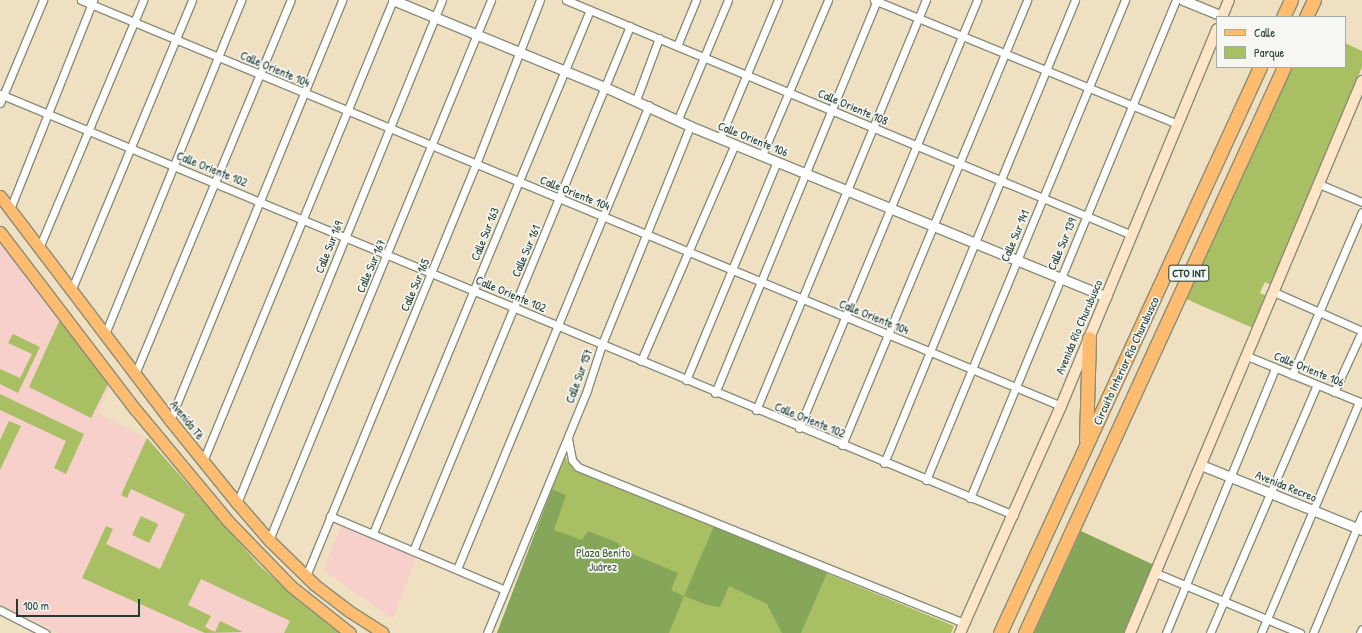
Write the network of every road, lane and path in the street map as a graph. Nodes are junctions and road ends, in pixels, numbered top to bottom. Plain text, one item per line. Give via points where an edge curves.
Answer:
1 (43, 0) edge
2 (81, 0) edge
3 (143, 0) edge
4 (192, 0) edge
5 (241, 0) edge
6 (291, 0) edge
7 (342, 0) edge
8 (393, 0) edge
9 (442, 0) edge
10 (491, 0) edge
11 (540, 0) edge
12 (696, 0) edge
13 (728, 0) edge
14 (778, 0) edge
15 (828, 0) edge
16 (876, 0) edge
17 (926, 0) edge
18 (977, 0) edge
19 (1026, 0) edge
20 (1075, 0) edge
21 (1125, 0) edge
22 (1176, 0) edge
23 (1183, 0) edge
24 (1229, 0) edge
25 (1291, 0) edge
26 (1314, 0) edge
27 (570, 1) edge
28 (92, 2) edge
29 (590, 10) junction
30 (1220, 16) edge
31 (1222, 16) edge
32 (1283, 16) edge
33 (1306, 16) edge
34 (435, 18) junction
35 (918, 19) junction
36 (134, 22) junction
37 (630, 26) junction
38 (1216, 31) edge
39 (479, 35) junction
40 (961, 37) junction
41 (659, 38) junction
42 (176, 39) junction
43 (677, 46) junction
44 (520, 53) junction
45 (1004, 54) junction
46 (218, 57) junction
47 (704, 57) junction
48 (1260, 68) edge
49 (1284, 68) edge
50 (564, 70) junction
51 (1046, 72) junction
52 (260, 75) junction
53 (746, 75) junction
54 (1362, 81) edge
55 (607, 88) junction
56 (1088, 88) junction
57 (304, 92) junction
58 (789, 93) junction
59 (1, 97) edge
60 (636, 100) junction
61 (649, 106) junction
62 (1132, 106) junction
63 (831, 110) junction
64 (349, 112) junction
65 (46, 114) junction
66 (678, 119) junction
67 (1178, 124) junction
68 (690, 126) junction
69 (874, 128) junction
70 (390, 129) junction
71 (88, 131) junction
72 (720, 138) junction
73 (735, 144) junction
74 (915, 145) junction
75 (432, 146) junction
76 (131, 148) junction
77 (762, 155) junction
78 (777, 161) junction
79 (958, 163) junction
80 (476, 164) junction
81 (172, 165) junction
82 (805, 173) junction
83 (518, 181) junction
84 (1001, 181) junction
85 (216, 182) junction
86 (1319, 184) junction
87 (848, 191) junction
88 (0, 196) edge
89 (1043, 198) junction
90 (560, 199) junction
91 (259, 200) junction
92 (1362, 202) edge
93 (10, 208) junction
94 (890, 208) junction
95 (1362, 212) edge
96 (603, 216) junction
97 (1086, 216) junction
98 (303, 220) junction
99 (931, 226) junction
100 (0, 232) edge
101 (646, 234) junction
102 (1132, 235) junction
103 (345, 237) junction
104 (974, 244) junction
105 (39, 248) junction
106 (687, 252) junction
107 (388, 254) junction
108 (1016, 261) junction
109 (732, 270) junction
110 (432, 273) junction
111 (1059, 278) junction
112 (761, 283) junction
113 (474, 290) junction
114 (71, 291) junction
115 (1274, 292) junction
116 (1106, 297) junction
117 (803, 300) junction
118 (515, 307) junction
119 (1319, 311) junction
120 (846, 317) junction
121 (558, 325) junction
122 (1362, 331) edge
123 (105, 334) junction
124 (887, 334) junction
125 (1089, 338) junction
126 (602, 344) junction
127 (930, 352) junction
128 (1247, 356) junction
129 (641, 361) junction
130 (1275, 368) junction
131 (971, 369) junction
132 (135, 374) junction
133 (1292, 375) junction
134 (686, 380) junction
135 (1317, 386) junction
136 (1014, 387) junction
137 (1334, 392) junction
138 (715, 393) junction
139 (1360, 402) edge
140 (1060, 406) junction
141 (756, 410) junction
142 (170, 420) junction
143 (799, 428) junction
144 (568, 437) junction
145 (842, 445) junction
146 (1084, 452) junction
147 (204, 461) junction
148 (884, 463) junction
149 (1202, 465) junction
150 (1231, 476) junction
151 (926, 480) junction
152 (1272, 493) junction
153 (970, 498) junction
154 (237, 503) junction
155 (1314, 510) junction
156 (1014, 515) junction
157 (1362, 515) edge
158 (330, 516) junction
159 (1359, 529) edge
160 (373, 533) junction
161 (269, 540) junction
162 (413, 550) junction
163 (457, 569) junction
164 (1156, 573) junction
165 (306, 576) junction
166 (1185, 585) junction
167 (503, 589) junction
168 (1225, 602) junction
169 (0, 610) edge
170 (1267, 619) junction
171 (964, 623) junction
172 (1362, 628) edge
173 (31, 630) edge
174 (45, 633) edge
175 (350, 633) edge
176 (383, 633) edge
177 (487, 633) edge
178 (960, 633) edge
179 (1000, 633) edge
180 (1025, 633) edge
181 (1130, 633) edge
182 (1166, 633) edge
183 (1210, 633) edge
184 (1261, 633) edge
185 (1300, 633) edge
186 (1313, 633) edge
187 (1360, 633) edge

1 - 59 street
2 - 28 street, Calle Oriente 104
3 - 36 street
4 - 42 street
5 - 46 street
6 - 52 street
7 - 57 street
8 - 34 street, Calle Oriente 106
8 - 64 street
9 - 34 street, Calle Sur 169
10 - 39 street, Calle Sur 167
11 - 44 street, Calle Sur 165
12 - 43 street
13 - 47 street
14 - 53 street
15 - 58 street
16 - 35 street
16 - 63 street
17 - 35 street
18 - 40 street
19 - 45 street
20 - 51 street
21 - 56 street, Calle Sur 141
22 - 62 street, Calle Sur 139
23 - 30 street
24 - 31 main road
25 - 32 highway
26 - 33 highway
27 - 29 street, Calle Oriente 108
28 - 36 street, Calle Oriente 104
28 - 65 street
29 - 37 street, Calle Oriente 108
29 - 50 street, Calle Sur 163
34 - 39 street, Calle Oriente 106
34 - 70 street, Calle Sur 169
35 - 40 street
35 - 69 street
36 - 42 street, Calle Oriente 104
36 - 71 street
37 - 41 street, Calle Oriente 108
37 - 55 street, Calle Sur 161
38 - 67 main road, Avenida Río Churubusco
39 - 44 street, Calle Oriente 106
39 - 75 street, Calle Sur 167
40 - 45 street
40 - 74 street
41 - 43 street, Calle Oriente 108
41 - 60 street
42 - 46 street, Calle Oriente 104
42 - 76 street
43 - 47 street, Calle Oriente 108
44 - 50 street, Calle Oriente 106
44 - 80 street, Calle Sur 165
45 - 51 street
45 - 79 street
46 - 52 street, Calle Oriente 104
46 - 81 street
47 - 53 street, Calle Oriente 108
47 - 66 street
48 - 146 highway, Circuito Interior Río Churubusco / CTO INT
49 - 180 highway, Circuito Interior Río Churubusco / CTO INT
50 - 55 street, Calle Oriente 106
50 - 83 street, Calle Sur 163
51 - 56 street
51 - 84 street
52 - 57 street, Calle Oriente 104
52 - 85 street
53 - 58 street, Calle Oriente 108
53 - 72 street
54 - 86 main road
55 - 60 street, Calle Oriente 106
55 - 90 street, Calle Sur 161
56 - 62 street
56 - 89 street, Calle Sur 141
57 - 64 street, Calle Oriente 104
57 - 91 street
58 - 63 street, Calle Oriente 108
58 - 77 street
59 - 65 street, Calle Oriente 102
60 - 61 street, Calle Oriente 106
61 - 66 street, Calle Oriente 106
61 - 96 street
62 - 67 street
62 - 97 street, Calle Sur 139
63 - 69 street, Calle Oriente 108
63 - 82 street
64 - 70 street, Calle Oriente 104
64 - 98 street
65 - 71 street, Calle Oriente 102
65 - 93 street
66 - 68 street, Calle Oriente 106
67 - 102 main road, Avenida Río Churubusco
68 - 72 street, Calle Oriente 106
68 - 101 street, Calle Sur 157
69 - 74 street, Calle Oriente 108
69 - 87 street
70 - 75 street, Calle Oriente 104
70 - 103 street, Calle Sur 169
71 - 76 street, Calle Oriente 102
71 - 105 street
72 - 73 street, Calle Oriente 106
73 - 77 street, Calle Oriente 106
73 - 106 street
74 - 79 street, Calle Oriente 108
74 - 94 street
75 - 80 street, Calle Oriente 104
75 - 107 street, Calle Sur 167
76 - 81 street, Calle Oriente 102
76 - 114 street
77 - 78 street, Calle Oriente 106
78 - 82 street, Calle Oriente 106
78 - 109 street
79 - 84 street, Calle Oriente 108
79 - 99 street
80 - 83 street, Calle Oriente 104
80 - 110 street, Calle Sur 165
81 - 85 street, Calle Oriente 102
81 - 123 street
82 - 87 street, Calle Oriente 106
82 - 112 street
83 - 90 street, Calle Oriente 104
83 - 113 street, Calle Sur 163
84 - 89 street, Calle Oriente 108
84 - 104 street
85 - 91 street, Calle Oriente 102
85 - 132 street
86 - 92 street
86 - 115 main road
87 - 94 street, Calle Oriente 106
87 - 117 street
88 - 93 main road, Avenida Té
89 - 97 street, Calle Oriente 108
89 - 108 street, Calle Sur 141
90 - 96 street, Calle Oriente 104
90 - 118 street, Calle Sur 161
91 - 98 street, Calle Oriente 102
91 - 142 street
93 - 105 main road, Avenida Té
94 - 99 street, Calle Oriente 106
94 - 120 street
95 - 119 street
96 - 101 street, Calle Oriente 104
96 - 121 street
97 - 102 street, Calle Oriente 108
97 - 111 street, Calle Sur 139
98 - 103 street, Calle Oriente 102
98 - 147 street
99 - 104 street, Calle Oriente 106
99 - 124 street
100 - 175 main road via 136,409 227,520 292,587
101 - 106 street, Calle Oriente 104
101 - 126 street, Calle Sur 157
102 - 116 main road, Avenida Río Churubusco
103 - 107 street, Calle Oriente 102
103 - 154 street, Calle Sur 169
104 - 108 street, Calle Oriente 106
104 - 127 street
105 - 114 main road, Avenida Té
106 - 109 street, Calle Oriente 104
106 - 129 street
107 - 110 street, Calle Oriente 102
107 - 161 street, Calle Sur 167
108 - 111 street, Calle Oriente 106
108 - 131 street, Calle Sur 141
109 - 112 street, Calle Oriente 104
109 - 134 street
110 - 113 street, Calle Oriente 102
110 - 158 street, Calle Sur 165
111 - 116 street, Calle Oriente 106
111 - 136 street, Calle Sur 139
112 - 117 street, Calle Oriente 104
112 - 138 street
113 - 118 street, Calle Oriente 102
113 - 160 street, Calle Sur 163
114 - 123 main road, Avenida Té
115 - 119 street
115 - 128 main road
116 - 125 main road, Avenida Río Churubusco
117 - 120 street, Calle Oriente 104
117 - 141 street
118 - 121 street, Calle Oriente 102
118 - 162 street, Calle Sur 161
119 - 122 street
119 - 133 street
120 - 124 street, Calle Oriente 104
120 - 143 street
121 - 126 street, Calle Oriente 102
121 - 163 street
122 - 137 street
123 - 132 main road, Avenida Té
124 - 127 street, Calle Oriente 104
124 - 145 street
125 - 140 main road, Avenida Río Churubusco
125 - 146 highway
126 - 129 street, Calle Oriente 102
126 - 144 street, Calle Sur 157
127 - 131 street, Calle Oriente 104
127 - 148 street
128 - 130 street, Calle Oriente 106
128 - 149 main road
129 - 134 street, Calle Oriente 102
130 - 133 street, Calle Oriente 106
130 - 150 street
131 - 136 street, Calle Oriente 104
131 - 151 street, Calle Sur 141
132 - 142 main road, Avenida Té
133 - 135 street, Calle Oriente 106
134 - 138 street, Calle Oriente 102
135 - 137 street, Calle Oriente 106
135 - 152 street
136 - 140 street, Calle Oriente 104
136 - 153 street, Calle Sur 139
137 - 139 street, Calle Oriente 106
138 - 141 street, Calle Oriente 102
139 - 155 street
140 - 156 main road, Avenida Río Churubusco
141 - 143 street, Calle Oriente 102
142 - 147 main road, Avenida Té
143 - 145 street, Calle Oriente 102
144 - 167 street, Calle Sur 157
144 - 171 street via 572,460 578,467
145 - 148 street, Calle Oriente 102
146 - 179 highway, Circuito Interior Río Churubusco / CTO INT
147 - 154 main road, Avenida Té
148 - 151 street, Calle Oriente 102
149 - 150 street, Avenida Recreo
149 - 164 main road
150 - 152 street, Avenida Recreo
150 - 166 street
151 - 153 street, Calle Oriente 102
152 - 155 street, Avenida Recreo
152 - 168 street
153 - 156 street, Calle Oriente 102
154 - 161 main road, Avenida Té
155 - 159 street, Avenida Recreo
155 - 170 street
156 - 171 main road, Avenida Río Churubusco
157 - 159 street
158 - 160 street
158 - 165 street, Calle Sur 165
159 - 186 street
160 - 162 street
161 - 165 main road, Avenida Té
162 - 163 street
163 - 167 street
164 - 166 street
164 - 181 main road
165 - 176 main road, Avenida Té via 348,611
166 - 168 street
166 - 182 street
167 - 177 street, Calle Sur 157
168 - 170 street
168 - 183 street
169 - 173 street
170 - 184 street
170 - 185 street
171 - 178 main road, Avenida Río Churubusco
172 - 187 street
173 - 174 street

